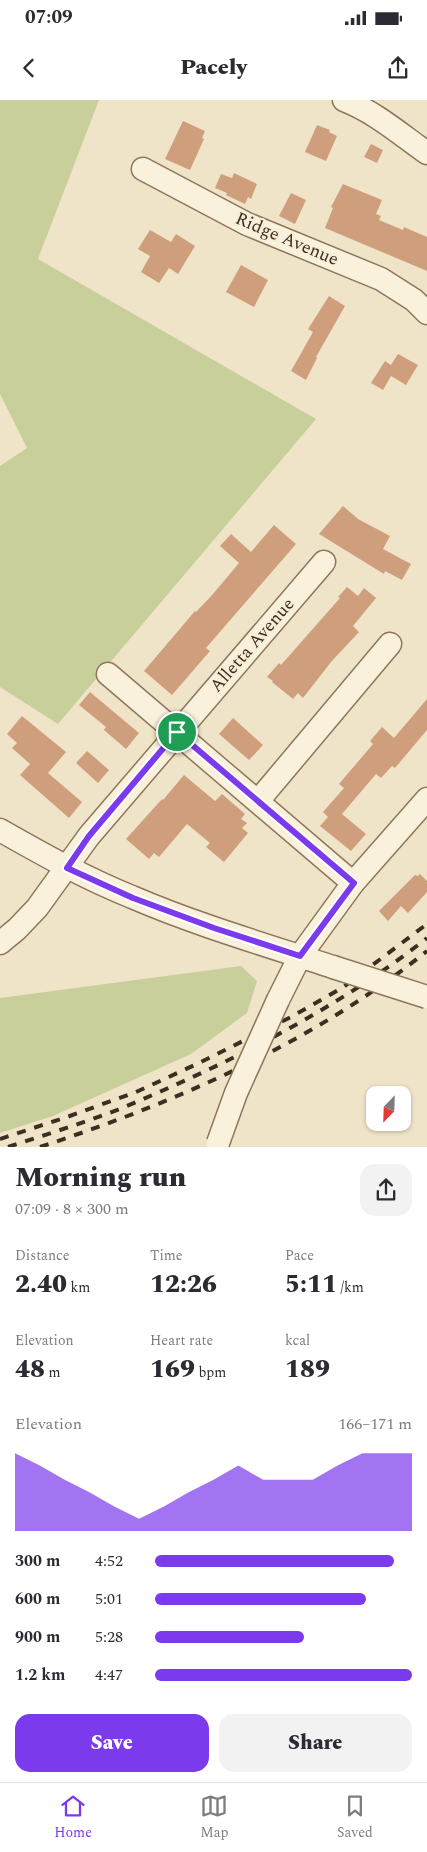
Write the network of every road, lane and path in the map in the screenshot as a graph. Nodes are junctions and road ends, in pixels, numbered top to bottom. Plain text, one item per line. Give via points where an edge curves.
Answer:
1 (344, 100) edge
2 (427, 153) edge
3 (143, 169) dead end
4 (427, 313) edge
5 (324, 562) dead end
6 (390, 644) dead end
7 (108, 674) dead end
8 (177, 732) junction
9 (427, 799) edge
10 (258, 801) junction
11 (0, 830) edge
12 (67, 868) junction
13 (354, 883) junction
14 (0, 943) edge
15 (300, 956) junction
16 (427, 997) edge
17 (217, 1145) edge

1 - 2 street via 366,110
3 - 4 street, Ridge Avenue via 247,224 381,279 406,294
5 - 8 street, Alletta Avenue
6 - 10 street
7 - 8 street
8 - 10 street
8 - 12 street, Alletta Avenue via 89,836
9 - 13 street
10 - 13 street
11 - 12 street
12 - 14 street, Alletta Avenue via 37,908
12 - 15 street via 142,901
13 - 15 street
15 - 16 street, bridge
15 - 17 street, bridge via 236,1093

